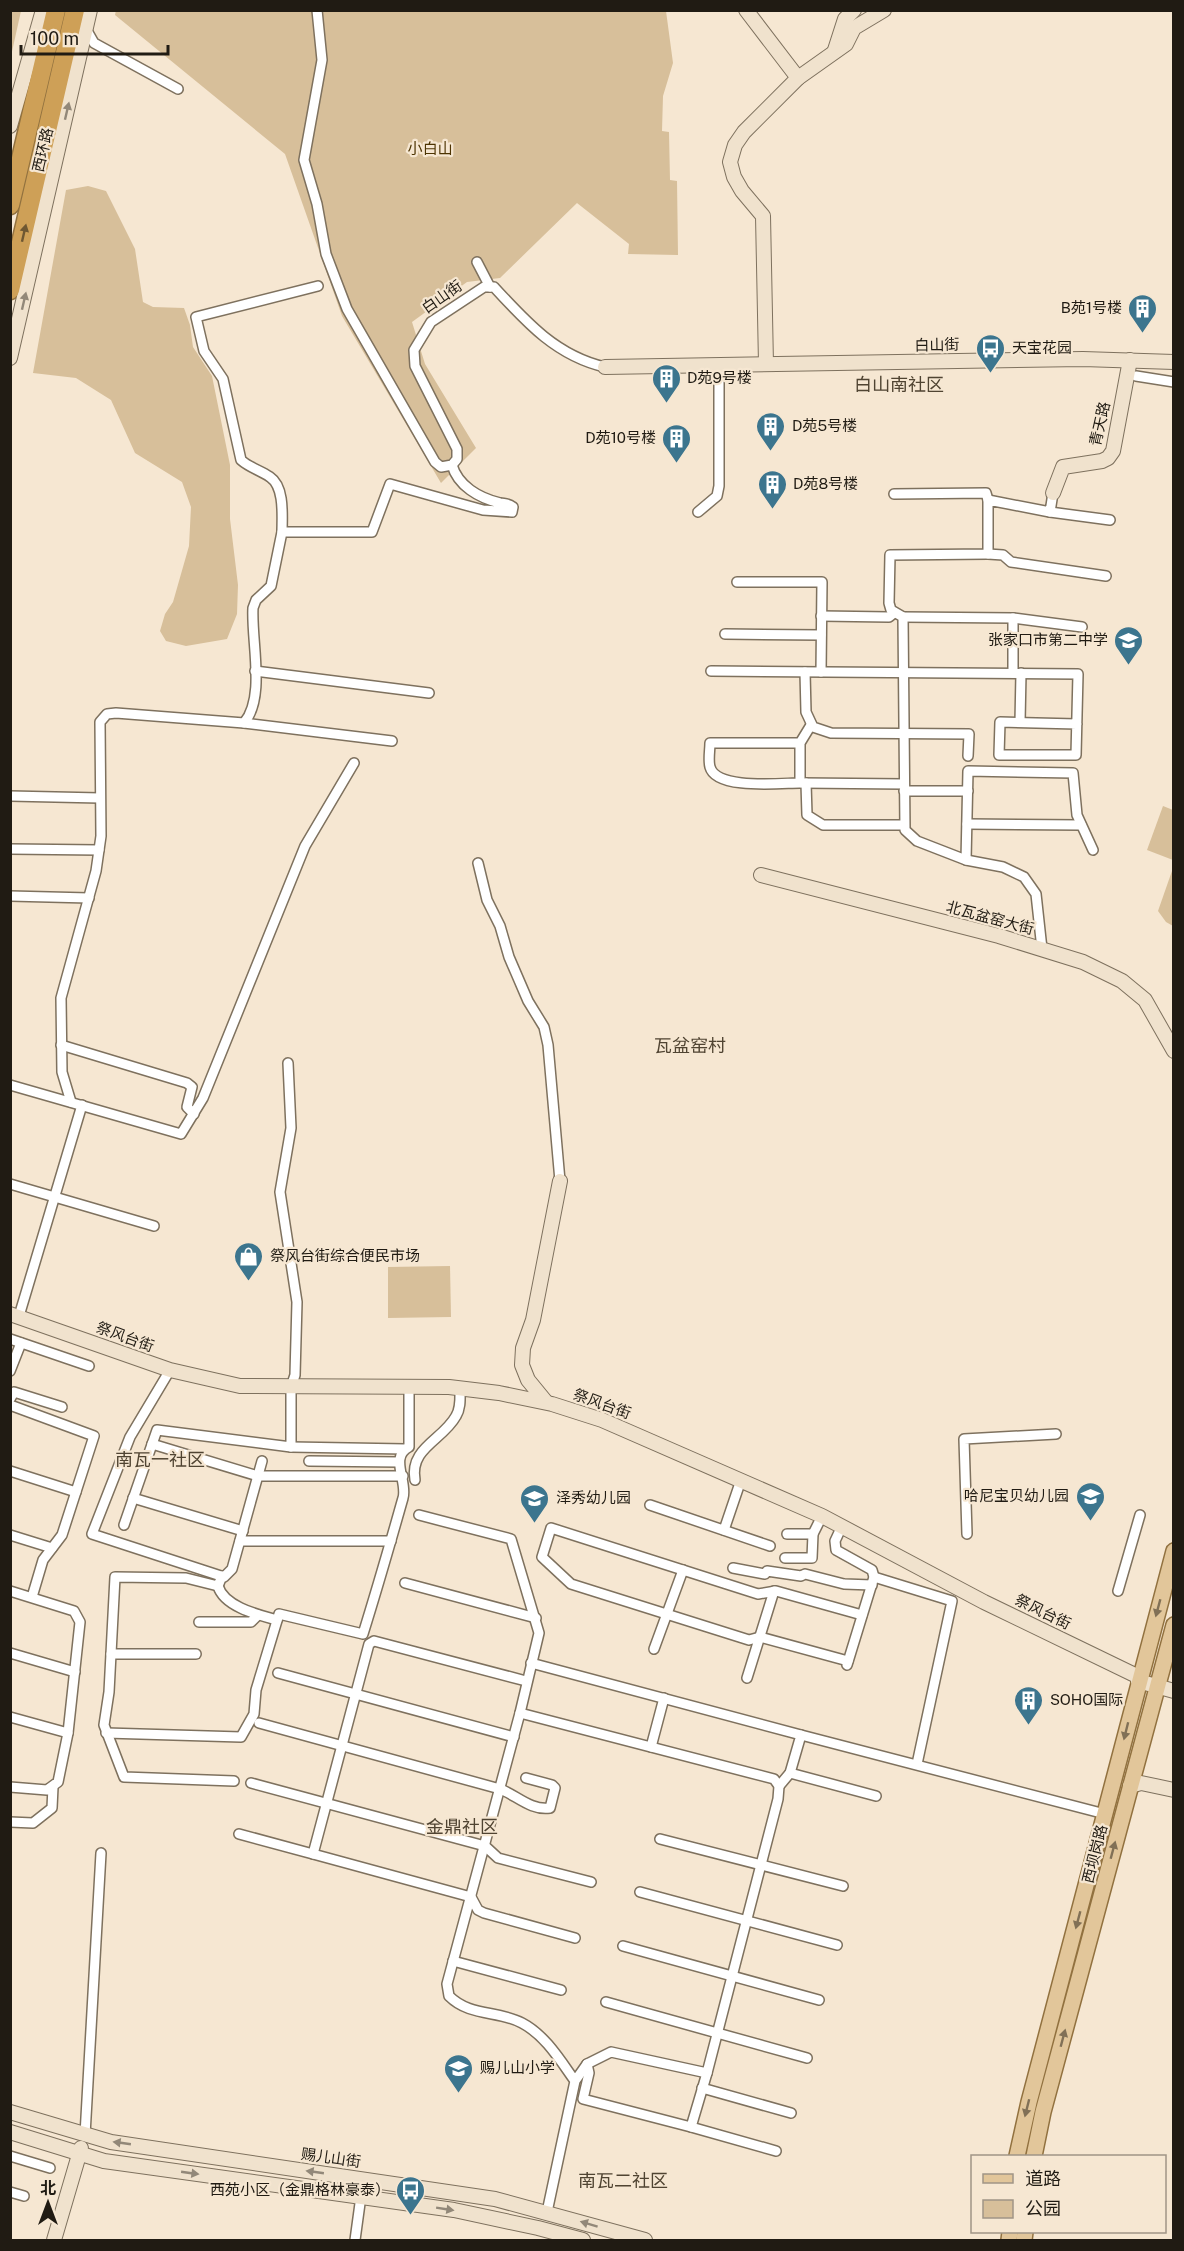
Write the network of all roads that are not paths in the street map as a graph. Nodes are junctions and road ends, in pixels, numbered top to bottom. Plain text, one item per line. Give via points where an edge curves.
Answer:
1 (43, 10) edge
2 (56, 10) edge
3 (75, 10) edge
4 (90, 10) edge
5 (317, 10) edge
6 (746, 10) edge
7 (854, 10) edge
8 (884, 10) edge
9 (86, 29) junction
10 (835, 52) junction
11 (798, 78) junction
12 (178, 89) dead end
13 (10, 126) edge
14 (10, 204) edge
15 (477, 262) dead end
16 (318, 286) dead end
17 (490, 287) junction
18 (10, 290) edge
19 (10, 358) edge
20 (1130, 360) junction
21 (1173, 362) edge
22 (766, 364) junction
23 (719, 365) junction
24 (605, 368) joint
25 (1136, 376) dead end
26 (1173, 382) edge
27 (452, 465) junction
28 (1053, 493) joint
29 (894, 494) dead end
30 (988, 500) junction
31 (698, 512) dead end
32 (1050, 512) junction
33 (1110, 520) dead end
34 (282, 532) junction
35 (988, 554) junction
36 (1106, 576) dead end
37 (737, 582) dead end
38 (898, 615) junction
39 (821, 616) junction
40 (1013, 618) junction
41 (1082, 627) dead end
42 (725, 634) dead end
43 (821, 635) junction
44 (255, 671) junction
45 (711, 671) dead end
46 (805, 672) junction
47 (821, 672) junction
48 (903, 672) junction
49 (1017, 673) junction
50 (429, 693) dead end
51 (1020, 722) junction
52 (244, 723) junction
53 (1077, 724) junction
54 (811, 725) junction
55 (903, 734) junction
56 (392, 741) dead end
57 (800, 743) junction
58 (968, 756) dead end
59 (354, 764) dead end
60 (803, 783) junction
61 (904, 787) junction
62 (968, 790) junction
63 (10, 796) edge
64 (100, 798) junction
65 (967, 824) junction
66 (904, 825) junction
67 (1081, 825) junction
68 (10, 849) edge
69 (99, 850) junction
70 (1093, 850) dead end
71 (966, 860) junction
72 (478, 863) dead end
73 (761, 875) dead end
74 (10, 896) edge
75 (88, 898) junction
76 (1042, 949) junction
77 (61, 1045) junction
78 (1173, 1051) edge
79 (288, 1063) dead end
80 (10, 1085) edge
81 (71, 1102) junction
82 (82, 1105) junction
83 (194, 1114) junction
84 (560, 1182) joint
85 (10, 1184) edge
86 (55, 1197) junction
87 (154, 1226) dead end
88 (15, 1315) edge
89 (10, 1340) edge
90 (21, 1343) junction
91 (89, 1366) dead end
92 (170, 1370) junction
93 (10, 1371) edge
94 (291, 1387) junction
95 (409, 1387) junction
96 (460, 1389) junction
97 (10, 1399) edge
98 (546, 1402) junction
99 (10, 1405) edge
100 (62, 1407) dead end
101 (1056, 1434) dead end
102 (152, 1444) junction
103 (291, 1447) junction
104 (405, 1449) junction
105 (262, 1461) dead end
106 (309, 1461) dead end
107 (399, 1462) junction
108 (10, 1471) edge
109 (258, 1476) junction
110 (403, 1476) junction
111 (415, 1480) dead end
112 (741, 1480) junction
113 (76, 1491) junction
114 (133, 1498) junction
115 (650, 1505) dead end
116 (419, 1515) dead end
117 (1140, 1515) dead end
118 (822, 1516) junction
119 (124, 1525) dead end
120 (842, 1527) junction
121 (724, 1530) junction
122 (243, 1531) junction
123 (787, 1534) dead end
124 (813, 1534) junction
125 (967, 1534) dead end
126 (10, 1535) edge
127 (240, 1541) junction
128 (391, 1541) junction
129 (770, 1546) dead end
130 (52, 1548) junction
131 (1173, 1551) edge
132 (785, 1558) dead end
133 (733, 1568) dead end
134 (683, 1570) junction
135 (222, 1576) junction
136 (873, 1581) junction
137 (405, 1583) dead end
138 (218, 1586) junction
139 (774, 1591) junction
140 (10, 1592) edge
141 (1118, 1592) dead end
142 (32, 1597) junction
143 (667, 1614) junction
144 (258, 1615) junction
145 (862, 1615) junction
146 (536, 1618) junction
147 (277, 1620) junction
148 (199, 1622) dead end
149 (1173, 1625) edge
150 (760, 1637) junction
151 (654, 1648) dead end
152 (10, 1653) edge
153 (111, 1654) junction
154 (196, 1654) dead end
155 (531, 1663) junction
156 (75, 1672) junction
157 (278, 1673) dead end
158 (747, 1678) dead end
159 (1139, 1678) junction
160 (526, 1680) junction
161 (1163, 1684) edge
162 (1173, 1691) edge
163 (356, 1693) junction
164 (664, 1698) junction
165 (520, 1713) junction
166 (10, 1716) edge
167 (259, 1723) dead end
168 (68, 1733) junction
169 (106, 1733) junction
170 (801, 1735) junction
171 (514, 1737) junction
172 (341, 1746) junction
173 (651, 1747) junction
174 (917, 1764) junction
175 (790, 1773) junction
176 (526, 1778) dead end
177 (234, 1781) dead end
178 (251, 1783) dead end
179 (10, 1786) edge
180 (779, 1786) junction
181 (1130, 1786) junction
182 (53, 1787) junction
183 (500, 1789) junction
184 (1173, 1790) edge
185 (876, 1796) dead end
186 (327, 1803) junction
187 (1105, 1814) junction
188 (10, 1822) edge
189 (238, 1834) dead end
190 (660, 1839) dead end
191 (485, 1846) junction
192 (101, 1852) dead end
193 (313, 1854) junction
194 (761, 1865) junction
195 (591, 1882) dead end
196 (843, 1886) dead end
197 (640, 1892) dead end
198 (471, 1898) junction
199 (747, 1920) junction
200 (575, 1938) dead end
201 (837, 1945) dead end
202 (623, 1946) dead end
203 (453, 1961) junction
204 (732, 1975) junction
205 (561, 1990) dead end
206 (819, 2000) dead end
207 (606, 2002) dead end
208 (717, 2033) junction
209 (807, 2058) dead end
210 (587, 2064) junction
211 (707, 2073) junction
212 (575, 2081) junction
213 (702, 2088) junction
214 (10, 2112) edge
215 (791, 2113) dead end
216 (691, 2127) junction
217 (10, 2132) edge
218 (85, 2135) junction
219 (776, 2151) dead end
220 (79, 2154) junction
221 (1017, 2155) edge
222 (1034, 2155) edge
223 (10, 2156) edge
224 (50, 2168) dead end
225 (10, 2192) edge
226 (24, 2196) dead end
227 (361, 2196) junction
228 (547, 2212) junction
229 (54, 2241) edge
230 (355, 2241) edge
231 (583, 2241) edge
232 (645, 2241) edge

1 - 13 main road
2 - 14 highway, 西环路
18 -> 3 highway, 西环路
4 - 9 main road
5 - 27 street via 322,60 304,160 326,254 347,309 435,462 441,467
6 - 11 main road
7 - 10 main road via 845,19
8 - 10 main road via 854,28 846,44
9 - 12 street via 94,43
19 -> 9 main road
10 - 11 main road
11 - 22 main road via 744,132 730,162 742,191 763,216
15 - 17 street
16 - 34 street via 196,317 204,351 223,379 241,460 272,478 277,486
17 - 24 street, 白山街 via 531,328 566,353
17 - 27 street, 白山街 via 484,287 431,322 414,350 415,366 457,449
20 - 21 main road, 白山街
20 - 22 main road, 白山街
20 - 28 main road, 青天路 via 1113,451 1102,461 1063,467
22 - 23 main road, 白山街
23 - 24 main road, 白山街
23 - 31 street via 719,486 717,496
25 - 26 street
27 - 34 street via 455,476 464,485 484,497 510,504 512,512 483,510 390,484 372,532
28 - 32 street
29 - 30 street via 986,493
30 - 32 street
30 - 35 street
32 - 33 street
34 - 44 street via 271,586 253,608
35 - 36 street via 1003,555 1011,562
35 - 38 street via 890,555 889,603
37 - 39 street via 822,582
38 - 39 street
38 - 40 street
38 - 48 street
39 - 43 street
40 - 41 street
40 - 49 street
42 - 43 street
43 - 47 street
44 - 50 street
44 - 52 street via 254,706
45 - 46 street
46 - 47 street
46 - 54 street via 806,712
47 - 48 street
48 - 49 street
48 - 55 street
49 - 51 street
49 - 53 street via 1078,674
51 - 53 street
51 - 53 street via 1000,722 999,755 1076,755
52 - 56 street
52 - 64 street via 107,714 100,722
54 - 55 street via 831,733
54 - 57 street
55 - 58 street via 969,734
55 - 61 street
57 - 60 street
57 - 60 street via 710,743 710,767 727,783
59 - 83 street via 305,846
60 - 61 street
60 - 66 street via 807,815 823,825
61 - 62 street
61 - 66 street
62 - 65 street
62 - 67 street via 968,771 1073,773
63 - 64 street
64 - 69 street
65 - 67 street
65 - 71 street
66 - 71 street via 917,841
67 - 70 street
68 - 69 street
69 - 75 street
71 - 76 street via 1016,872 1031,885
72 - 84 street via 487,900 509,957 544,1027
73 - 76 main road, 北瓦盆窑大街
74 - 75 street
75 - 77 street via 65,978 60,1010
76 - 78 main road, 北瓦盆窑大街 via 1083,962 1122,981 1145,999
77 - 81 street via 62,1072
77 - 83 street via 187,1083 192,1087 187,1107
79 - 94 street via 291,1128 280,1192 297,1302 295,1375
80 - 81 street
81 - 82 street
82 - 83 street via 181,1134
82 - 86 street
84 - 98 main road via 533,1320 523,1348 522,1365 528,1380
85 - 86 street
86 - 87 street
86 - 88 street
88 - 92 main road, 祭风台街
89 - 90 street
90 - 91 street
90 - 93 street
92 - 94 main road, 祭风台街 via 240,1386
92 - 135 street via 130,1437 92,1534
94 - 95 main road, 祭风台街
94 - 103 street
95 - 96 main road, 祭风台街
95 - 104 street via 409,1447
96 - 98 main road, 祭风台街
96 - 111 street via 458,1414 419,1454 414,1463
97 - 100 street via 14,1392
98 - 112 main road, 祭风台街 via 602,1420
99 - 113 street via 94,1436
101 - 125 street via 964,1439
102 - 103 street via 157,1430
102 - 109 street
102 - 114 street
103 - 104 street
104 - 107 street
105 - 109 street
106 - 107 street
107 - 110 street
108 - 113 street
109 - 110 street
109 - 122 street
110 - 128 street via 405,1491
112 - 118 main road, 祭风台街
112 - 121 street
113 - 130 street via 62,1535
114 - 119 street
114 - 122 street
115 - 121 street
116 - 146 street via 511,1539
117 - 141 street
118 - 120 main road, 祭风台街
118 - 124 street
120 - 136 street via 835,1541 836,1550 872,1570
120 - 159 main road, 祭风台街
121 - 129 street
122 - 127 street
123 - 124 street
124 - 132 street via 812,1558
126 - 130 street
127 - 128 street
127 - 135 street via 232,1569
128 - 147 street via 363,1634 279,1614
130 - 142 street via 43,1560
131 -> 159 main road, 西坝岗路
133 - 136 street via 765,1574 805,1574 844,1584
134 - 139 street via 758,1594
134 - 143 street
134 - 143 street via 552,1528 542,1557 571,1584
135 - 138 street
136 - 145 street
136 - 174 street via 952,1601
137 - 146 street
138 - 144 street via 222,1594 244,1610
138 - 153 street via 186,1578 116,1577
139 - 145 street
139 - 150 street
140 - 142 street
142 - 156 street via 74,1611 79,1617
143 - 150 street via 749,1640
143 - 151 street
144 - 147 street
144 - 148 street via 251,1622
145 - 150 street via 848,1663
146 - 155 street via 539,1633
147 - 169 street via 256,1690 254,1714 241,1737
149 - 161 main road, 西坝岗路
150 - 158 street
152 - 156 street
153 - 154 street
153 - 169 street
155 - 160 street
155 - 164 street
156 - 168 street
157 - 163 street
159 - 161 main road, 祭风台街
159 -> 187 main road, 西坝岗路
160 - 163 street via 374,1641 369,1644
160 - 165 street
161 - 162 main road, 祭风台街
161 - 181 main road, 西坝岗路
163 - 171 street
163 - 172 street
164 - 170 street
164 - 173 street
165 - 171 street
165 - 173 street
166 - 168 street
167 - 172 street
168 - 182 street via 63,1764
169 - 177 street via 124,1777
170 - 174 street
170 - 175 street
171 - 183 street
172 - 183 street
172 - 186 street
173 - 180 street via 774,1779
174 - 187 street
175 - 180 street
175 - 185 street
176 - 183 street via 555,1788 550,1808 516,1800
178 - 186 street
179 - 182 street via 39,1790
180 - 194 street
181 - 184 main road via 1141,1783
222 -> 181 main road, 西坝岗路
182 - 188 street via 53,1806 33,1823
183 - 191 street
186 - 191 street
186 - 193 street
187 -> 221 main road, 西坝岗路
189 - 193 street
190 - 194 street
191 - 195 street via 498,1858
191 - 198 street
192 - 218 street
193 - 198 street
194 - 196 street
194 - 199 street
197 - 199 street
198 - 200 street via 484,1913
198 - 203 street
199 - 201 street
199 - 204 street
202 - 204 street
203 - 205 street
203 - 212 street via 447,1984 449,1996 470,2011 520,2022 537,2033
204 - 206 street
204 - 208 street
207 - 208 street
208 - 209 street
208 - 211 street
210 - 211 street via 610,2052
210 - 212 street
210 - 216 street via 589,2073 583,2099
211 - 213 street
212 - 228 street
213 - 215 street
213 - 216 street
214 - 218 main road, 赐儿山街
216 - 219 street
217 - 220 main road
218 - 220 main road
228 -> 218 main road, 赐儿山街 via 495,2199
220 -> 227 main road via 104,2161
220 - 229 main road
223 - 224 street
225 - 226 street
227 - 230 street
227 -> 231 main road via 454,2210
232 -> 228 main road, 赐儿山街

